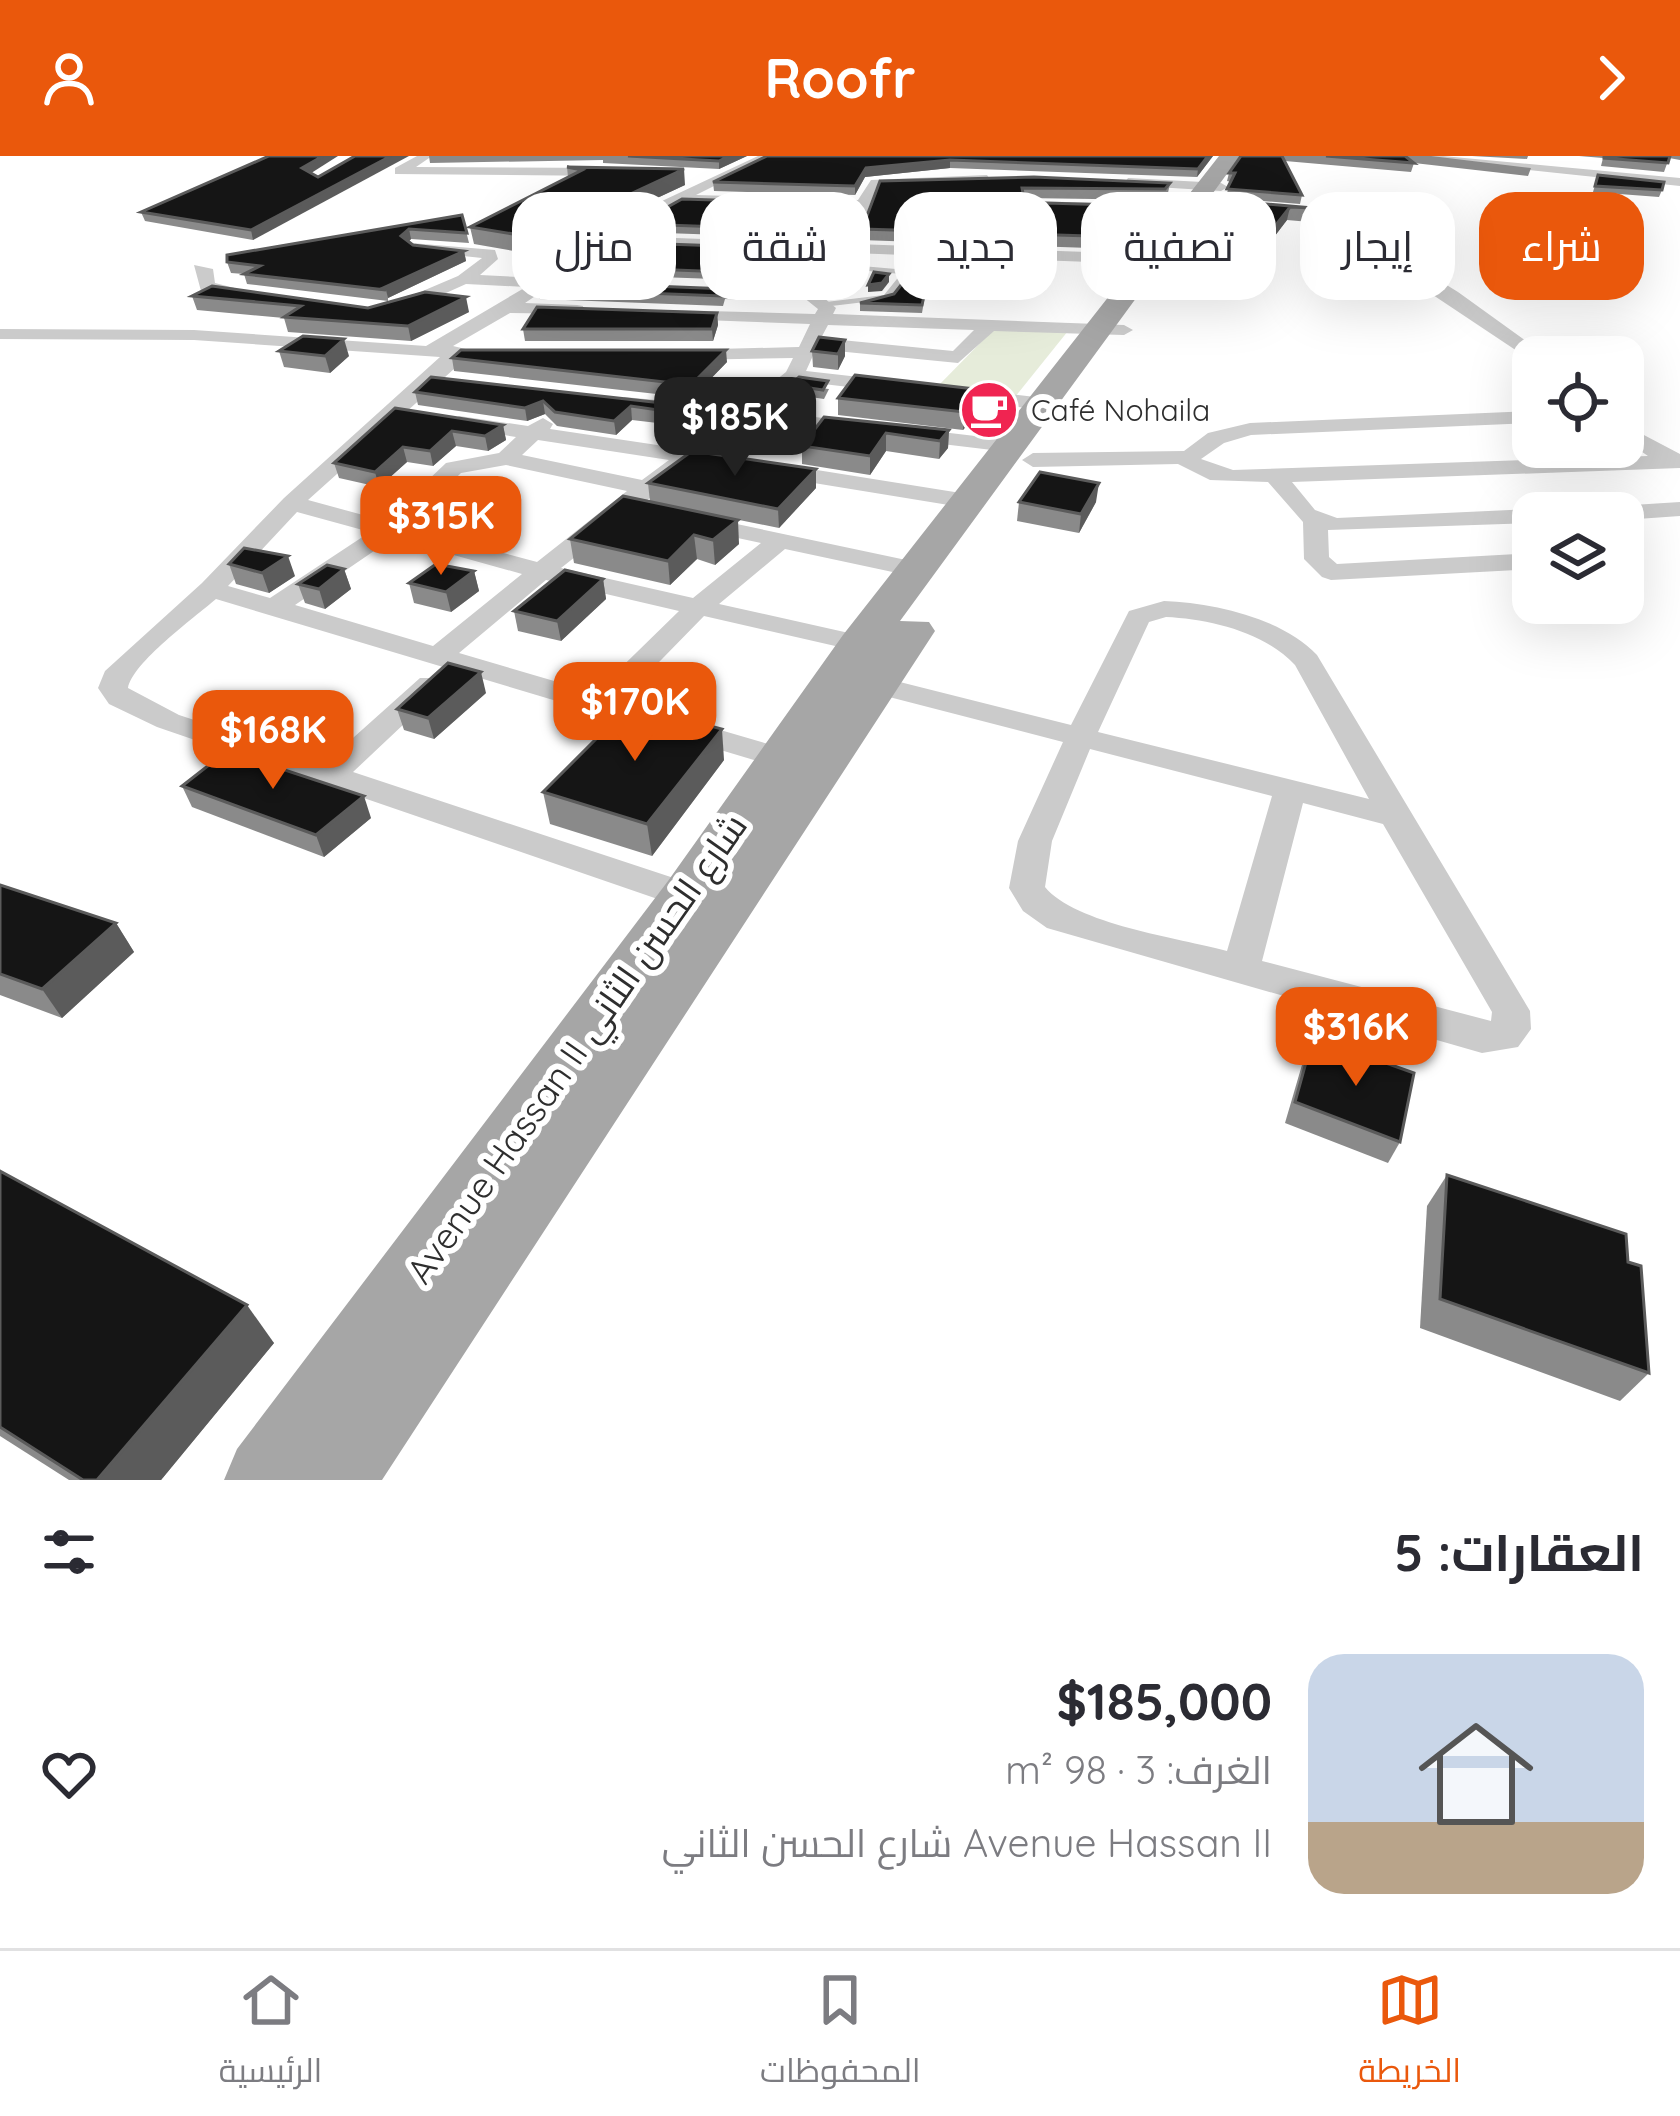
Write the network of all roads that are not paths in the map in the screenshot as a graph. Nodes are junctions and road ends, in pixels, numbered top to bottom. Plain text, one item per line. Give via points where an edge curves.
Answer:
1 (426, 156) edge
2 (494, 156) edge
3 (563, 156) edge
4 (1402, 156) edge
5 (1598, 156) edge
6 (1424, 157) edge
7 (759, 160) edge
8 (1504, 161) edge
9 (725, 170) junction
10 (546, 171) junction
11 (572, 171) junction
12 (472, 172) junction
13 (640, 173) edge
14 (1585, 173) junction
15 (681, 176) edge
16 (1011, 179) edge
17 (1107, 182) edge
18 (1680, 182) edge
19 (587, 190) edge
20 (869, 192) edge
21 (1145, 192) edge
22 (676, 196) edge
23 (684, 197) junction
24 (700, 198) edge
25 (676, 201) edge
26 (1081, 205) edge
27 (1276, 212) edge
28 (676, 220) edge
29 (681, 220) edge
30 (870, 226) edge
31 (878, 226) edge
32 (1081, 226) edge
33 (1060, 231) edge
34 (416, 246) edge
35 (870, 257) edge
36 (870, 266) edge
37 (200, 268) dead end
38 (464, 279) junction
39 (512, 282) edge
40 (700, 289) edge
41 (267, 297) edge
42 (518, 300) edge
43 (814, 300) edge
44 (1133, 300) edge
45 (506, 308) junction
46 (594, 311) edge
47 (824, 312) junction
48 (371, 313) edge
49 (665, 313) junction
50 (991, 323) junction
51 (1110, 329) junction
52 (0, 334) edge
53 (1512, 338) edge
54 (810, 347) junction
55 (456, 351) junction
56 (958, 357) junction
57 (794, 375) junction
58 (426, 377) junction
59 (458, 381) edge
60 (926, 390) junction
61 (617, 400) edge
62 (561, 408) edge
63 (390, 411) junction
64 (749, 413) junction
65 (1512, 418) edge
66 (1410, 420) junction
67 (1038, 429) junction
68 (1644, 429) edge
69 (533, 434) junction
70 (1644, 442) edge
71 (506, 458) junction
72 (694, 458) junction
73 (1188, 458) junction
74 (1678, 461) edge
75 (1275, 476) junction
76 (1496, 498) edge
77 (967, 501) junction
78 (292, 503) junction
79 (644, 506) junction
80 (1680, 508) edge
81 (1644, 511) edge
82 (1315, 520) junction
83 (388, 531) junction
84 (780, 540) junction
85 (1512, 562) edge
86 (916, 569) junction
87 (540, 571) junction
88 (211, 590) junction
89 (273, 608) junction
90 (696, 609) junction
91 (445, 660) junction
92 (878, 661) junction
93 (600, 705) junction
94 (1080, 737) junction
95 (778, 757) junction
96 (330, 776) junction
97 (1290, 790) junction
98 (1395, 816) junction
99 (688, 896) junction
100 (1241, 968) junction
101 (268, 1480) edge
102 (331, 1480) edge

1 - 12 street via 400,171
2 - 12 street
3 - 10 street
4 - 6 street
5 - 14 street
6 - 8 street
7 - 9 street
8 - 14 street
9 - 15 street
9 - 23 street
10 - 11 street
10 - 12 street
11 - 13 street
11 - 19 street via 557,183
14 - 18 street
16 - 20 street via 874,182
17 - 21 street
22 - 23 street
23 - 24 street
23 - 25 street
26 - 33 street via 1030,204 1029,230
27 - 53 street via 1323,215
28 - 29 street
30 - 31 street
32 - 35 street
34 - 38 street via 489,253
36 - 47 lane via 907,272 886,297
37 - 41 street via 207,287
38 - 39 street
38 - 48 street
40 - 49 street via 684,288
42 - 45 street
43 - 47 street
44 - 51 main road, Avenue Hassan II شارع الحسن الثاني
45 - 46 street
45 - 55 street
47 - 49 street
47 - 50 street
47 - 54 street
49 - 54 street via 663,344
50 - 51 street
50 - 56 street
51 - 67 main road, Avenue Hassan II شارع الحسن الثاني
52 - 55 street via 194,335
54 - 56 street
54 - 57 street
55 - 58 street
56 - 60 street
57 - 60 street
57 - 64 street
58 - 59 street
58 - 63 street
60 - 67 street
61 - 64 street
62 - 69 street
63 - 69 street
63 - 78 street
64 - 67 street
64 - 72 street
65 - 66 street
66 - 73 street via 1237,430
66 - 76 street
67 - 73 street
67 - 77 main road, Avenue Hassan II شارع الحسن الثاني
67 - 92 main road, Avenue Hassan II شارع الحسن الثاني
68 - 74 street
69 - 71 street
69 - 72 street
70 - 74 street
71 - 79 street
71 - 83 street via 454,468
72 - 77 street
72 - 79 street
73 - 75 street via 1219,476
74 - 76 street
75 - 76 street
75 - 82 street
76 - 82 street via 1360,525
77 - 86 main road, Avenue Hassan II شارع الحسن الثاني
78 - 83 street
78 - 88 street
79 - 84 street
79 - 87 street
80 - 81 street
82 - 85 street via 1317,559 1331,572
83 - 87 street
83 - 89 street
84 - 86 street
84 - 90 street
86 - 92 main road, Avenue Hassan II شارع الحسن الثاني
87 - 90 street
87 - 91 street
88 - 89 street
88 - 96 street via 115,677 119,698
89 - 91 street
90 - 92 street
90 - 93 street
91 - 93 street
91 - 96 street
92 - 94 street
92 - 95 main road, Avenue Hassan II شارع الحسن الثاني
92 - 102 main road, Avenue Hassan II شارع الحسن الثاني
93 - 95 street
94 - 97 street
94 - 98 street via 1138,617 1164,610 1227,619 1273,634 1307,662
94 - 100 street via 1035,841 1027,888 1036,902 1060,919
95 - 99 main road, Avenue Hassan II شارع الحسن الثاني
96 - 99 street
97 - 98 street
97 - 100 street
98 - 100 street via 1511,1011 1504,1036 1443,1028
99 - 101 main road, Avenue Hassan II شارع الحسن الثاني

